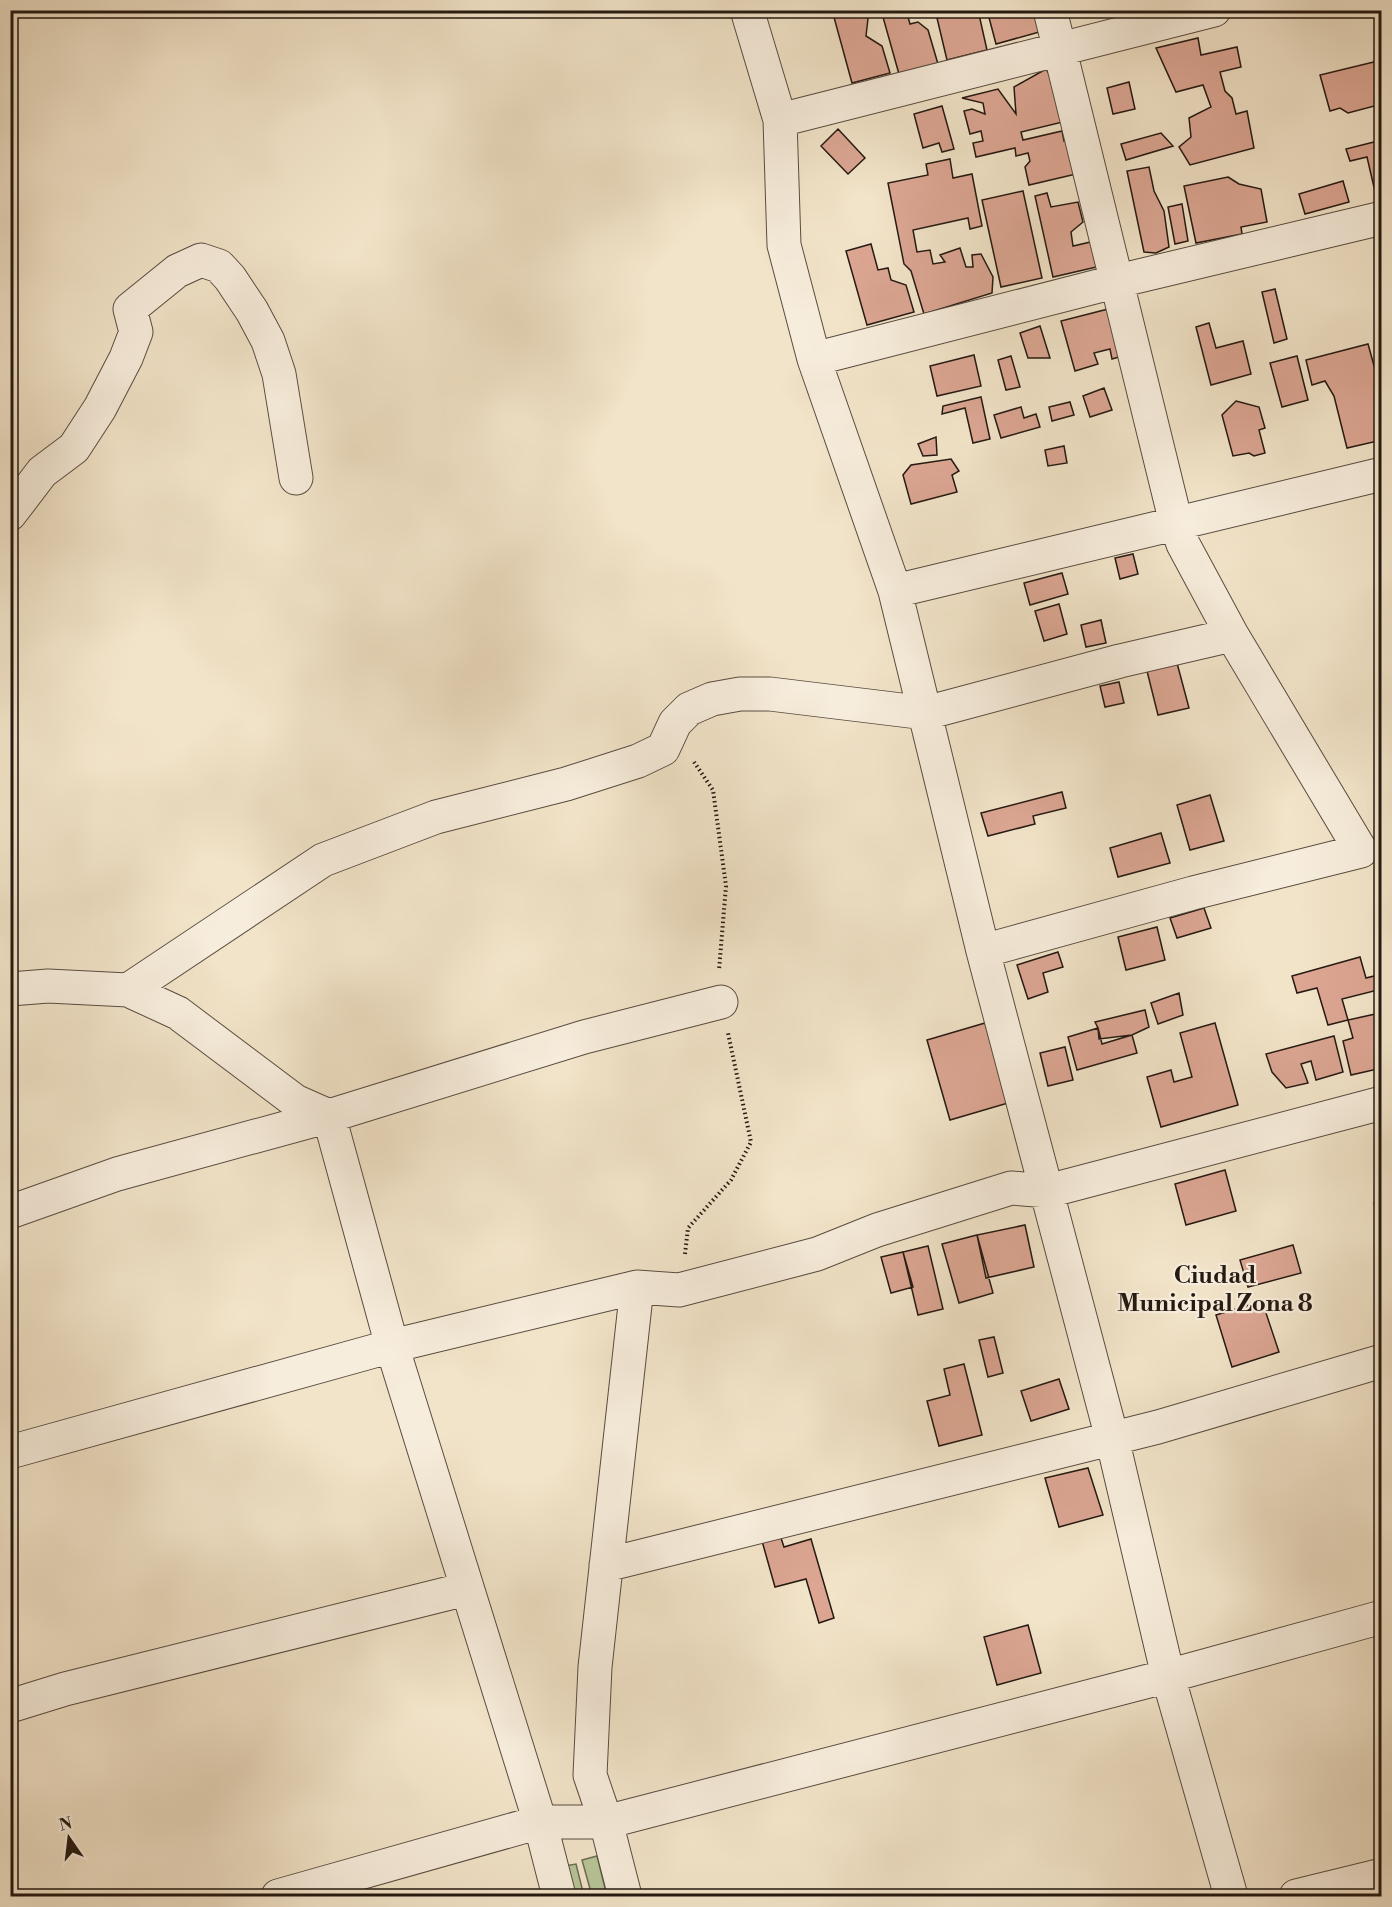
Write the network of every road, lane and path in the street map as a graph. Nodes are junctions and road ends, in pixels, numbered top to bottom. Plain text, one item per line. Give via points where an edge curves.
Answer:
1 (747, 10) edge
2 (1050, 10) edge
3 (1214, 10) edge
4 (1061, 51) junction
5 (780, 120) junction
6 (1382, 218) edge
7 (1118, 281) junction
8 (814, 359) junction
9 (1382, 474) edge
10 (296, 478) dead end
11 (10, 514) edge
12 (1176, 523) junction
13 (895, 591) junction
14 (1232, 636) junction
15 (926, 713) junction
16 (983, 951) junction
17 (10, 988) edge
18 (128, 990) junction
19 (721, 1002) dead end
20 (1382, 1103) edge
21 (329, 1116) junction
22 (1048, 1191) junction
23 (10, 1212) edge
24 (637, 1287) junction
25 (392, 1346) junction
26 (1382, 1361) edge
27 (1112, 1438) junction
28 (10, 1452) edge
29 (606, 1565) junction
30 (466, 1589) junction
31 (1382, 1617) edge
32 (1168, 1676) junction
33 (10, 1706) edge
34 (540, 1822) junction
35 (606, 1822) junction
36 (1382, 1875) edge
37 (278, 1896) edge
38 (559, 1896) edge
39 (625, 1896) edge
40 (1231, 1896) edge
41 (1296, 1896) edge

1 - 5 street
2 - 4 street
3 - 4 street
4 - 5 street
4 - 7 street
5 - 8 street via 784,245
6 - 7 street
7 - 8 street
7 - 12 street
8 - 13 street
9 - 12 street
10 - 11 street via 279,374 268,341 230,278 219,266 201,261 177,271 130,309 136,332 100,408 74,448 42,472
12 - 13 street
12 - 14 street via 1183,544
13 - 15 street
14 - 15 street via 1120,661
14 - 16 street via 1361,851
15 - 16 street
15 - 18 street via 770,694 712,699 689,709 675,723 663,749 638,761 436,817 323,860
16 - 22 street
17 - 18 street
18 - 21 street via 178,1013 295,1101
19 - 21 street via 585,1037
20 - 22 street
21 - 23 street via 117,1174
21 - 25 street
22 - 24 street via 1011,1188 877,1230 818,1254 680,1290
22 - 27 street
24 - 25 street
24 - 29 street
25 - 28 street
25 - 30 street
26 - 27 street
27 - 29 street
27 - 32 street
29 - 35 street via 595,1667 590,1775
30 - 33 street
30 - 34 street
31 - 32 street
32 - 35 street
32 - 40 street
34 - 35 street
34 - 37 street
34 - 38 street
35 - 39 street
36 - 41 street

